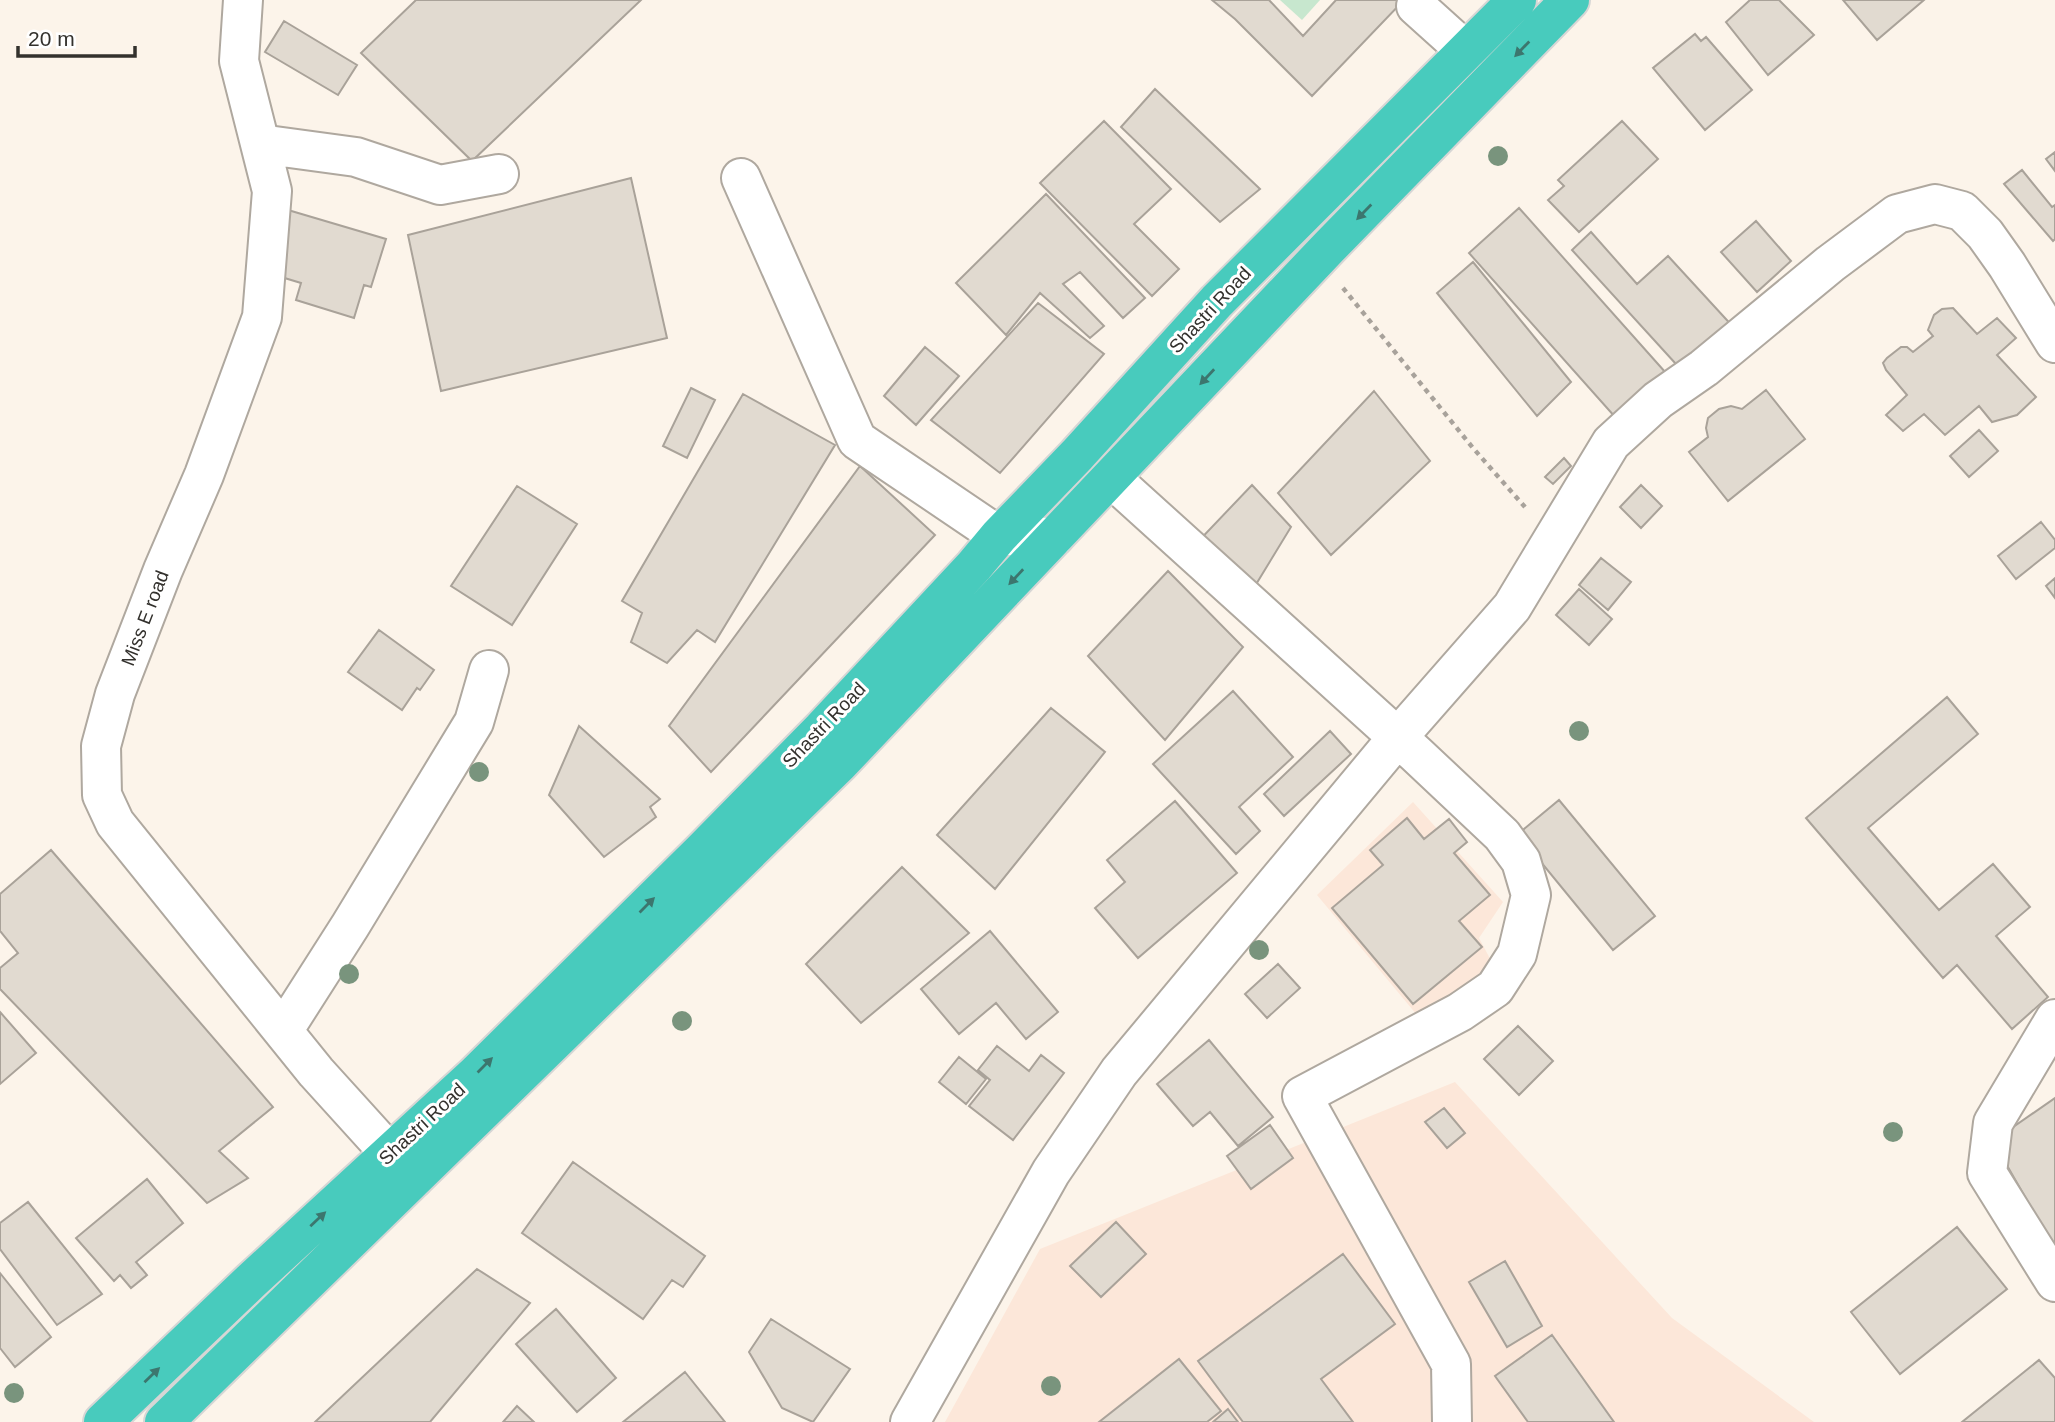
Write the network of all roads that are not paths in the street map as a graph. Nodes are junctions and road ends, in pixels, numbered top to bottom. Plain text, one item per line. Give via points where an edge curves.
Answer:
1 (243, 0) edge
2 (1517, 0) edge
3 (1570, 0) edge
4 (1416, 6) dead end
5 (1466, 51) junction
6 (260, 144) junction
7 (499, 174) dead end
8 (741, 178) dead end
9 (2055, 344) edge
10 (1111, 478) junction
11 (999, 536) junction
12 (1054, 537) junction
13 (489, 670) dead end
14 (1398, 737) junction
15 (2055, 1019) edge
16 (283, 1031) junction
17 (402, 1167) junction
18 (2055, 1282) edge
19 (103, 1422) edge
20 (164, 1422) edge
21 (911, 1422) edge
22 (1452, 1422) edge

1 - 6 street, Miss E road via 239,61
2 - 5 highway, Shastri Road
3 -> 10 highway, Shastri Road
4 - 5 street
5 - 11 highway, Shastri Road via 1217,301
6 - 7 street via 356,157 440,185
6 - 16 street, Miss E road via 272,191 262,317 115,694 101,746 102,795 115,823
8 - 11 street via 857,440
9 - 14 street via 2007,265 1962,211 1935,204 1897,214 1658,400 1611,443 1512,607
10 - 12 highway, Shastri Road
10 - 14 street
11 - 12 street
17 -> 11 highway, Shastri Road via 475,1075 822,729
12 -> 17 highway, Shastri Road via 839,764
13 - 16 street via 474,722
14 - 21 street via 1119,1072 1051,1172
14 - 22 street via 1502,835 1521,861 1531,895 1517,954 1495,988 1460,1012 1302,1096 1451,1364
15 - 18 street via 1993,1123 1987,1173
16 - 17 street, Miss E road
19 -> 17 highway, Shastri Road via 251,1281
17 - 20 highway, Shastri Road

